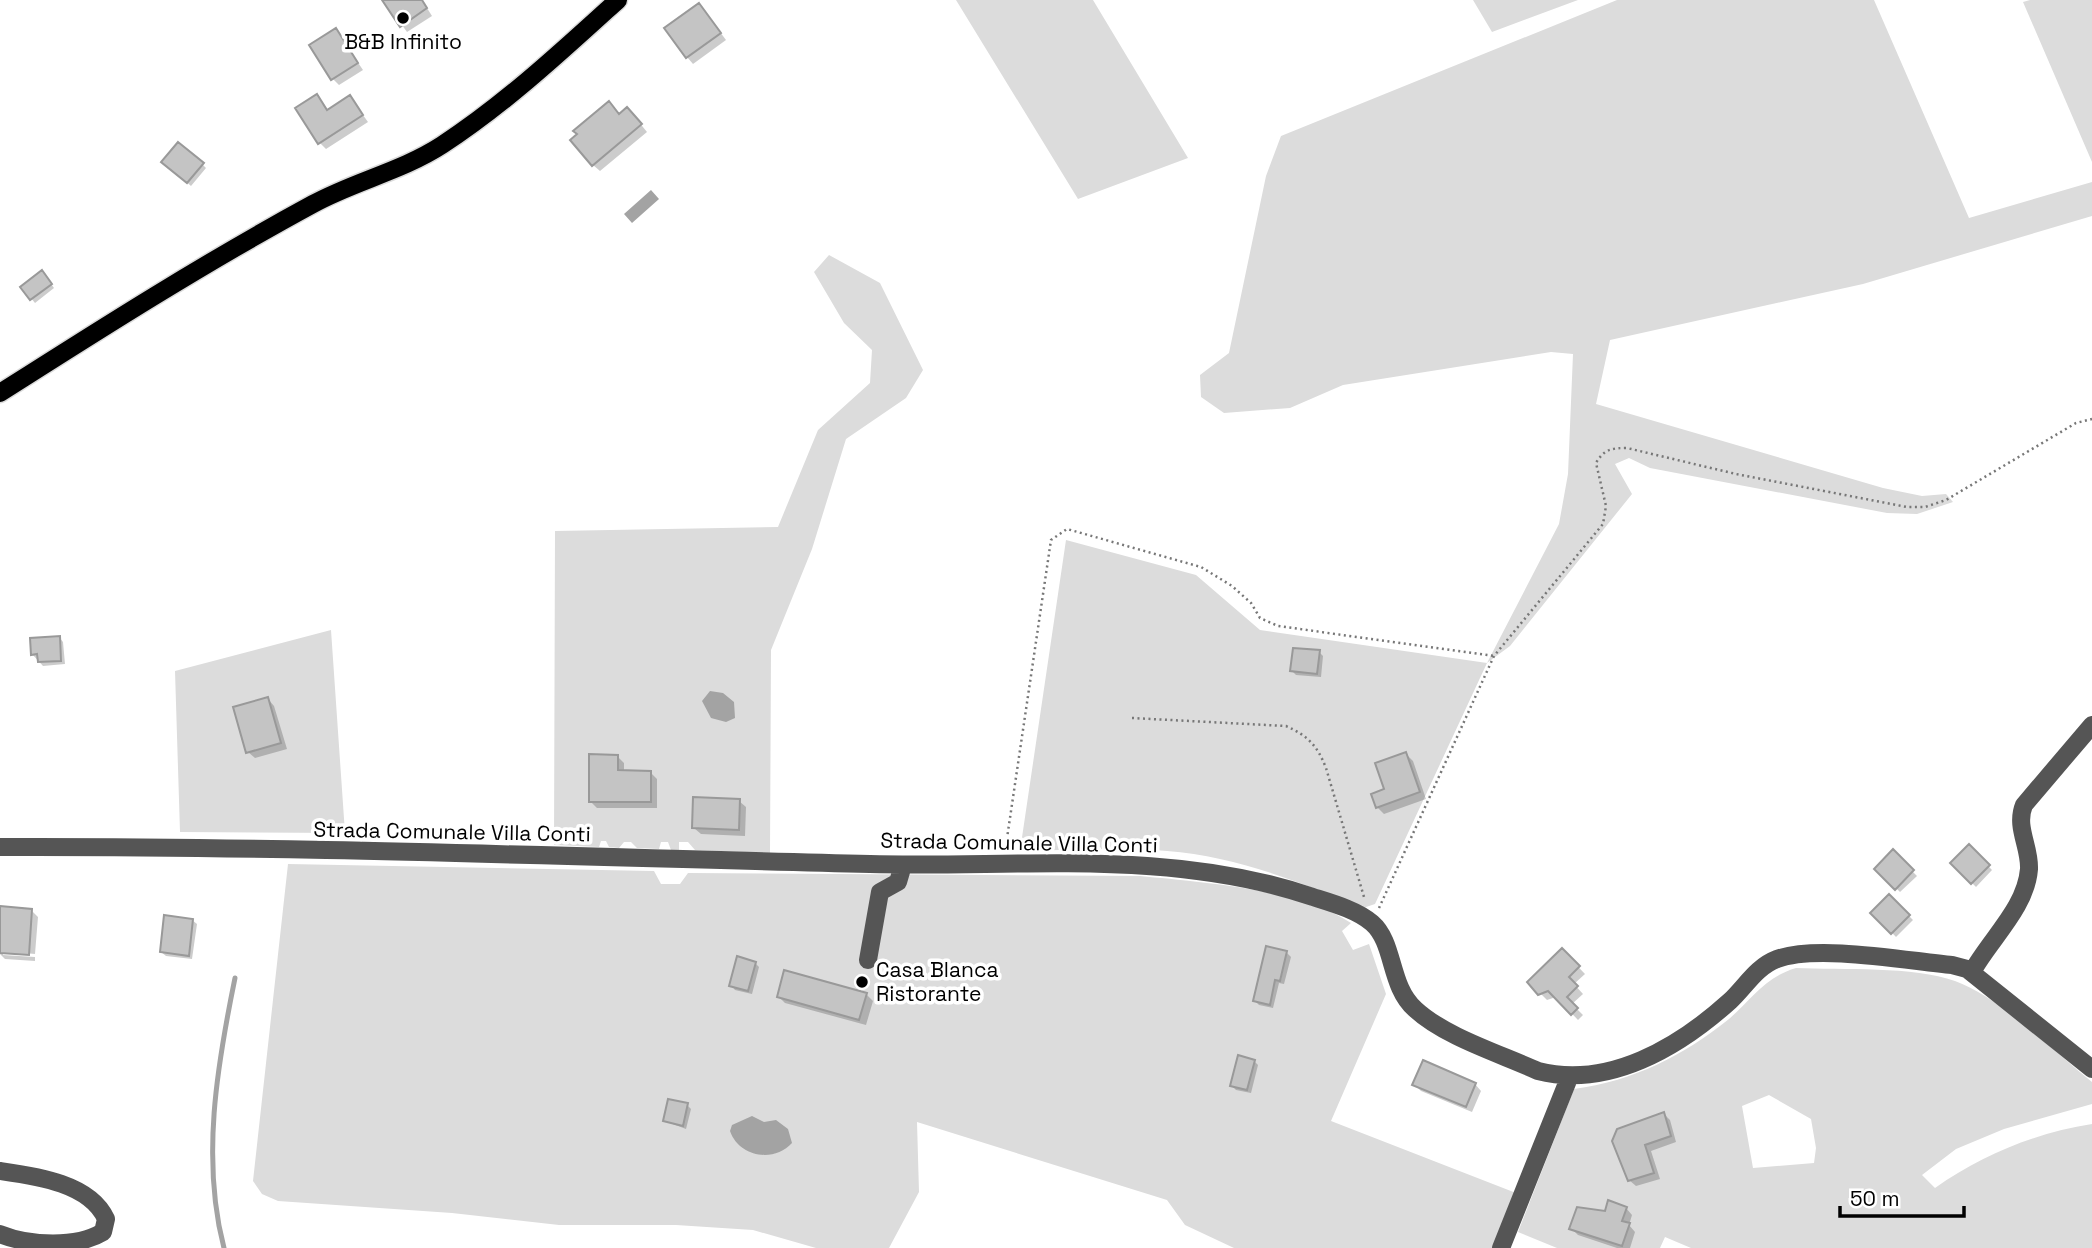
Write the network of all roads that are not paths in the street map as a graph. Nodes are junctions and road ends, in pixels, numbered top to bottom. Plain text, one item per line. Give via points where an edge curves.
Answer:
1 (618, 0) edge
2 (0, 393) edge
3 (2092, 724) edge
4 (0, 847) edge
5 (903, 865) junction
6 (868, 960) dead end
7 (1972, 972) junction
8 (2092, 1069) edge
9 (1569, 1078) junction
10 (0, 1171) edge
11 (0, 1234) edge
12 (1501, 1248) edge

1 - 2 main road via 446,143 282,221
3 - 7 street via 2024,805 2020,815 2029,867 2025,884
4 - 5 street, Strada Comunale Villa Conti
5 - 6 street via 898,882 880,892
5 - 9 street, Strada Comunale Villa Conti via 1122,863 1201,871 1287,888 1372,923 1382,937 1397,985 1424,1016 1538,1071
7 - 8 street
7 - 9 street via 1952,965 1806,953 1788,956 1756,972 1704,1024 1670,1046 1604,1073
9 - 12 street
10 - 11 street via 65,1185 89,1198 106,1219 103,1232 84,1245 27,1244

